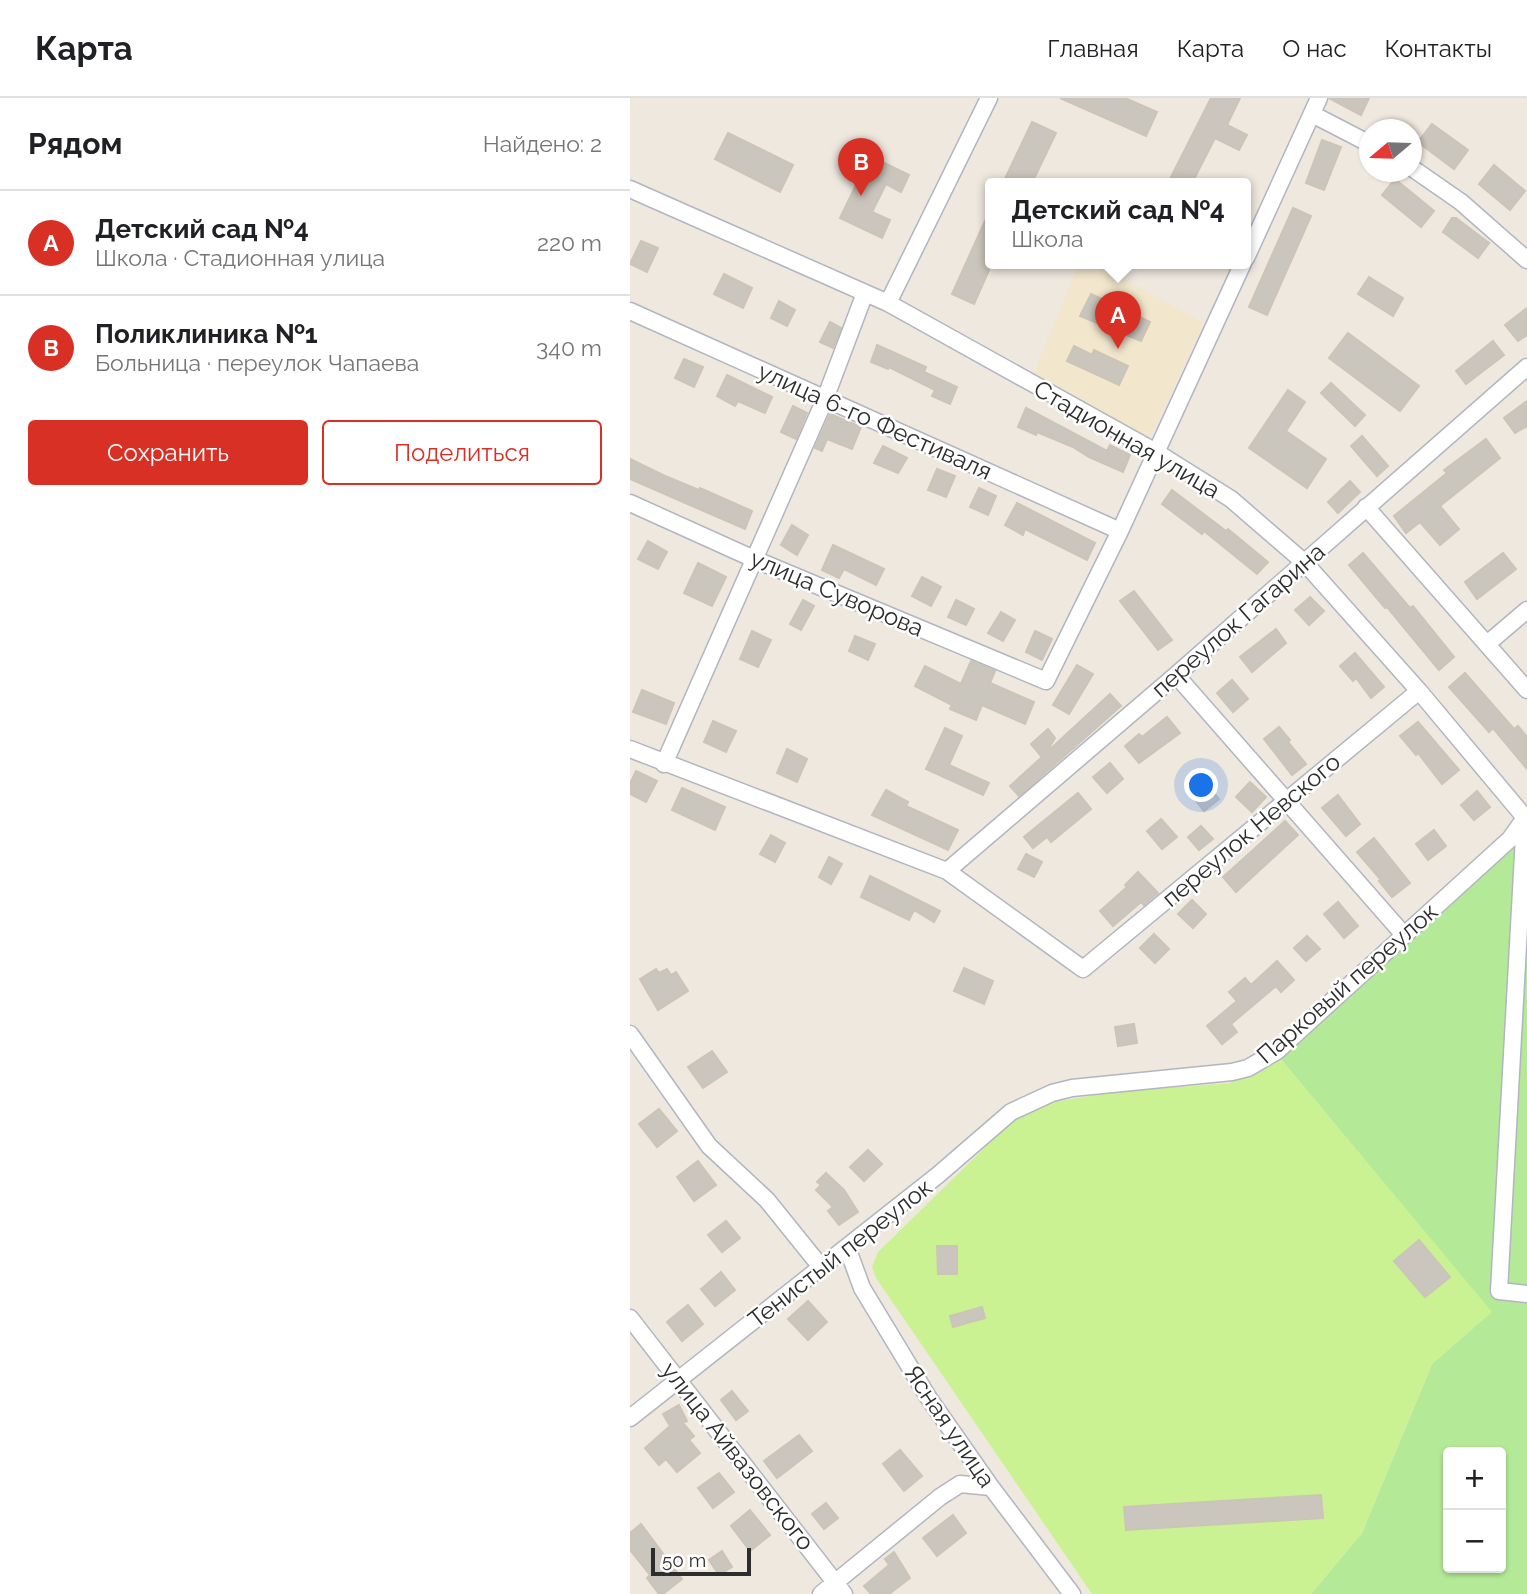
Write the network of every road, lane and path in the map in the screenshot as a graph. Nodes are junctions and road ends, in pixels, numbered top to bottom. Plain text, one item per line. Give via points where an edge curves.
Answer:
1 (989, 98) edge
2 (1319, 98) edge
3 (1312, 114) junction
4 (1359, 138) edge
5 (1422, 175) edge
6 (630, 188) edge
7 (1251, 247) edge
8 (1527, 260) edge
9 (1240, 269) edge
10 (865, 293) junction
11 (888, 303) junction
12 (630, 311) edge
13 (1527, 367) edge
14 (825, 399) junction
15 (1156, 452) junction
16 (630, 503) edge
17 (1366, 507) junction
18 (1120, 531) junction
19 (754, 559) junction
20 (1306, 563) junction
21 (1527, 610) edge
22 (1487, 644) junction
23 (1176, 676) junction
24 (1527, 690) edge
25 (1419, 691) junction
26 (630, 749) edge
27 (664, 764) junction
28 (1286, 802) junction
29 (1526, 819) edge
30 (947, 871) junction
31 (1404, 935) junction
32 (630, 1034) edge
33 (1527, 1051) edge
34 (1513, 1064) junction
35 (1052, 1093) joint
36 (847, 1247) junction
37 (821, 1267) junction
38 (1527, 1294) edge
39 (630, 1318) edge
40 (680, 1379) junction
41 (630, 1419) edge
42 (991, 1487) junction
43 (840, 1589) edge
44 (821, 1594) edge
45 (1072, 1594) edge

1 - 11 street
2 - 3 street
3 - 4 street
3 - 7 street
5 - 8 street via 1461,202
6 - 10 street, Стадионная улица
9 - 15 street
10 - 11 street, Стадионная улица
10 - 14 street
11 - 15 street, Стадионная улица
12 - 14 street, улица 6-го Фестиваля
13 - 17 street, переулок Гагарина
14 - 18 street, улица 6-го Фестиваля
14 - 19 street
15 - 18 street
15 - 20 street, Стадионная улица via 1231,499
16 - 19 street, улица Суворова
17 - 20 street, переулок Гагарина
17 - 22 street
18 - 19 street, улица Суворова via 1046,681
19 - 27 street
20 - 23 street, переулок Гагарина
20 - 25 street, Стадионная улица
21 - 22 street
22 - 24 street
23 - 28 street
23 - 30 street, переулок Гагарина
25 - 28 street, переулок Невского
25 - 29 street, Стадионная улица
26 - 27 street
27 - 30 street
28 - 30 street, переулок Невского via 1083,969
28 - 31 street
29 - 31 street, Парковый переулок
29 - 34 street
31 - 35 street, Парковый переулок via 1277,1051 1248,1068
32 - 37 street via 709,1146 767,1200
33 - 34 street
34 - 38 street via 1499,1291
35 - 36 street, Тенистый переулок via 1011,1112
36 - 37 street, Тенистый переулок
36 - 42 street, Ясная улица via 862,1288 928,1397
37 - 40 street, Тенистый переулок
39 - 40 street, улица Айвазовского
40 - 41 street, Тенистый переулок
40 - 43 street, улица Айвазовского
42 - 43 street via 960,1484 940,1497
42 - 45 street, Ясная улица
43 - 44 street

